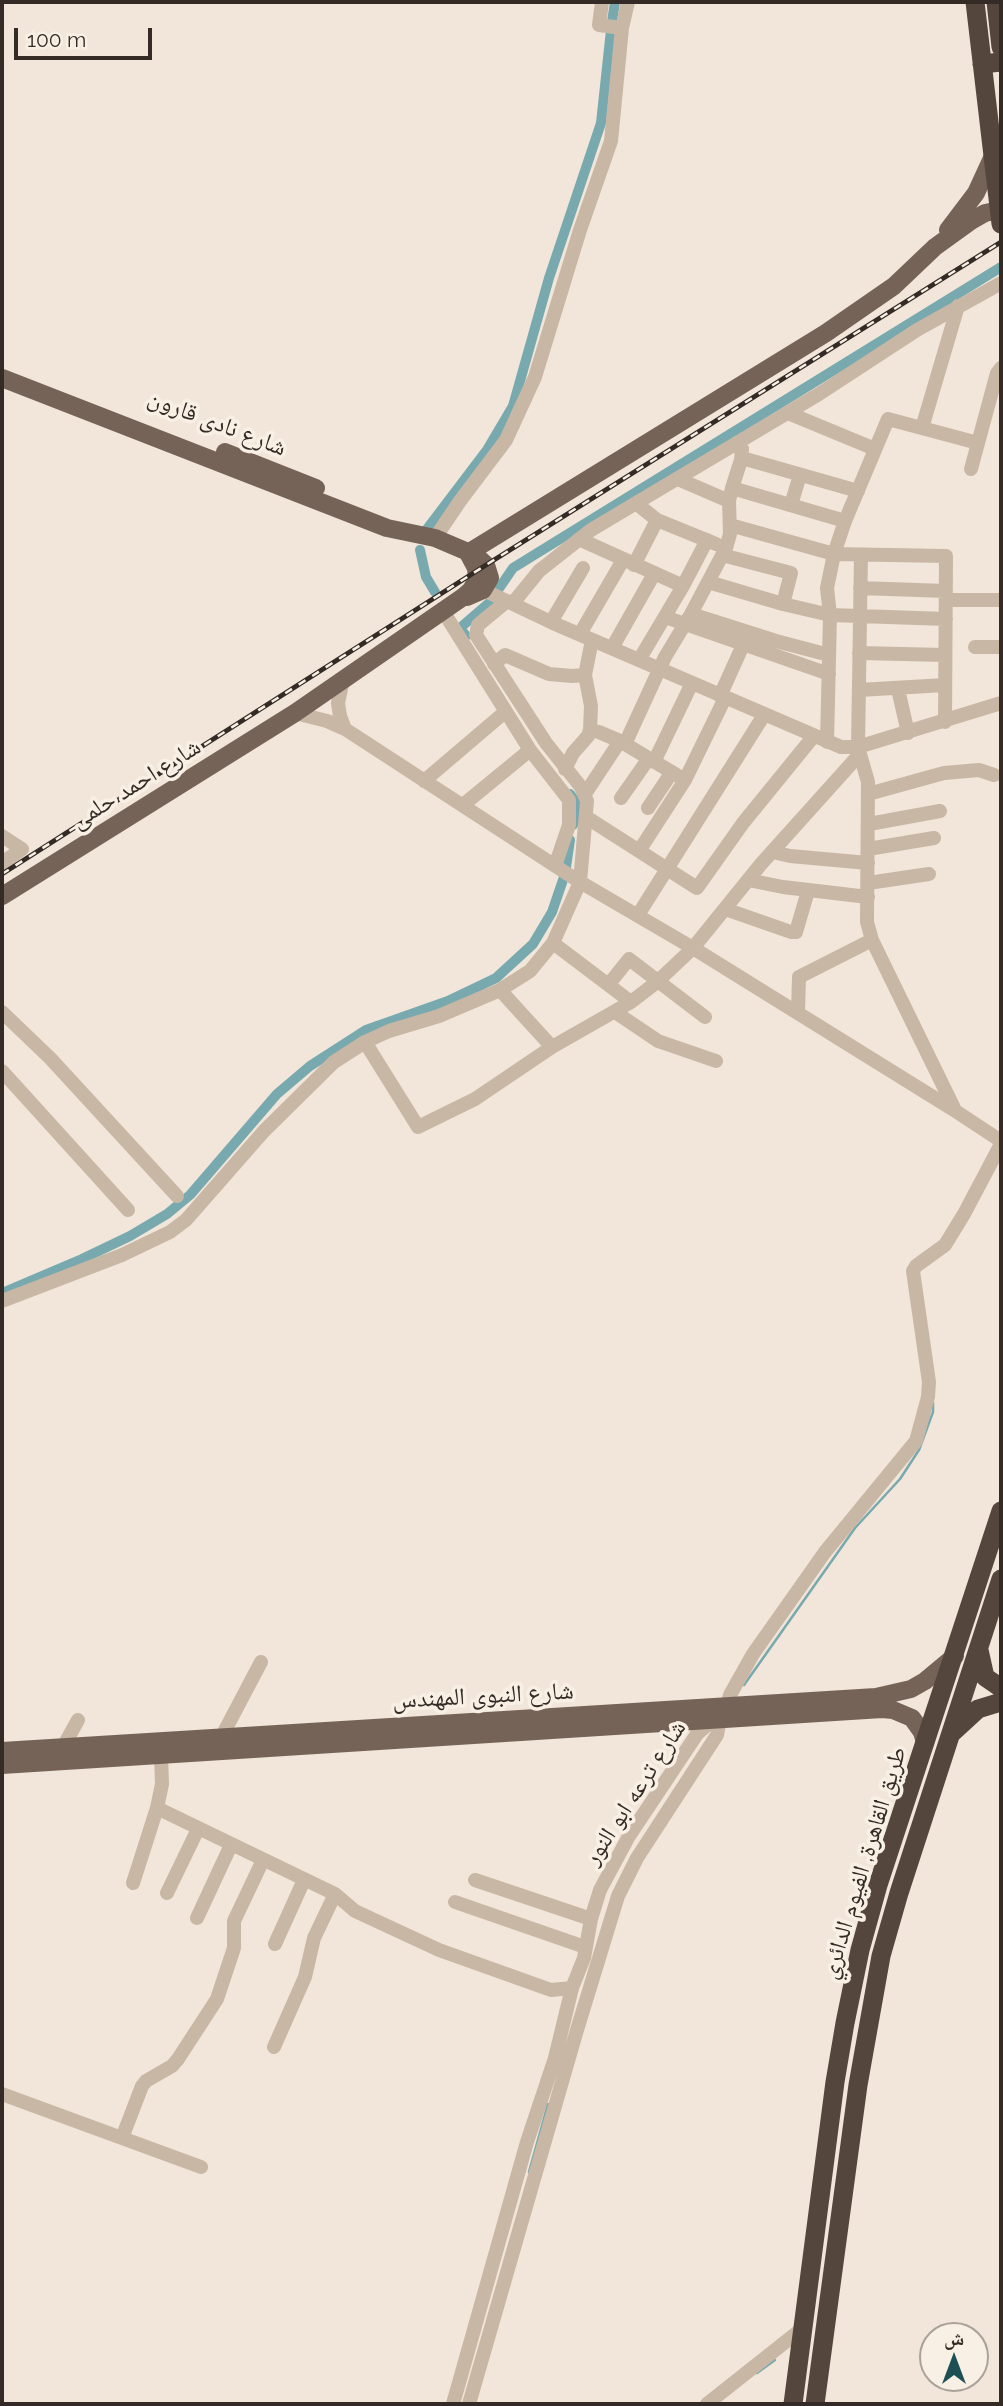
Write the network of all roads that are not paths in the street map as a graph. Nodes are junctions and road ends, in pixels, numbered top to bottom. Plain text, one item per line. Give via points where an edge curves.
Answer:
1 (602, 2) edge
2 (628, 2) edge
3 (975, 2) edge
4 (996, 2) edge
5 (622, 28) junction
6 (1001, 47) edge
7 (991, 63) edge
8 (993, 156) junction
9 (1001, 217) edge
10 (935, 247) junction
11 (1001, 283) edge
12 (958, 306) junction
13 (2, 366) edge
14 (1001, 368) edge
15 (2, 378) edge
16 (107, 413) junction
17 (788, 413) junction
18 (922, 428) junction
19 (742, 440) junction
20 (978, 443) junction
21 (876, 449) junction
22 (741, 458) junction
23 (971, 469) dead end
24 (800, 475) junction
25 (678, 479) junction
26 (858, 491) junction
27 (731, 495) junction
28 (637, 504) junction
29 (791, 505) junction
30 (657, 520) junction
31 (845, 521) junction
32 (730, 525) junction
33 (435, 538) junction
34 (579, 539) junction
35 (707, 540) junction
36 (724, 551) junction
37 (468, 553) junction
38 (834, 554) junction
39 (861, 555) junction
40 (628, 562) junction
41 (583, 568) dead end
42 (654, 574) junction
43 (708, 582) junction
44 (683, 586) junction
45 (860, 589) junction
46 (946, 595) junction
47 (491, 596) junction
48 (1001, 600) edge
49 (783, 604) junction
50 (443, 611) junction
51 (830, 615) junction
52 (665, 617) junction
53 (859, 617) junction
54 (946, 619) junction
55 (688, 620) junction
56 (551, 622) junction
57 (586, 637) junction
58 (743, 645) junction
59 (975, 647) dead end
60 (1001, 647) edge
61 (612, 648) junction
62 (859, 653) junction
63 (829, 655) junction
64 (945, 655) junction
65 (639, 660) junction
66 (494, 664) junction
67 (659, 668) junction
68 (828, 674) junction
69 (584, 675) junction
70 (343, 680) junction
71 (692, 683) junction
72 (945, 685) junction
73 (898, 689) junction
74 (859, 690) junction
75 (723, 697) junction
76 (1001, 703) edge
77 (505, 712) junction
78 (295, 713) junction
79 (764, 715) junction
80 (945, 722) junction
81 (345, 729) junction
82 (590, 730) junction
83 (908, 733) junction
84 (813, 737) junction
85 (827, 742) junction
86 (622, 743) junction
87 (530, 750) junction
88 (858, 751) junction
89 (651, 760) junction
90 (565, 769) junction
91 (672, 772) junction
92 (994, 775) dead end
93 (685, 780) junction
94 (424, 781) junction
95 (585, 794) junction
96 (869, 794) junction
97 (621, 798) dead end
98 (463, 804) junction
99 (648, 808) dead end
100 (940, 811) dead end
101 (586, 817) junction
102 (869, 824) junction
103 (2, 836) edge
104 (934, 838) dead end
105 (639, 851) junction
106 (773, 852) junction
107 (868, 856) junction
108 (2, 863) edge
109 (558, 868) junction
110 (668, 869) junction
111 (929, 874) dead end
112 (578, 880) junction
113 (748, 880) junction
114 (868, 890) junction
115 (808, 891) junction
116 (2, 896) edge
117 (724, 909) junction
118 (638, 915) junction
119 (872, 940) junction
120 (553, 943) junction
121 (693, 948) junction
122 (657, 982) junction
123 (609, 984) junction
124 (500, 990) junction
125 (631, 1002) junction
126 (2, 1012) edge
127 (615, 1012) junction
128 (798, 1013) junction
129 (705, 1017) dead end
130 (365, 1042) junction
131 (552, 1047) junction
132 (716, 1061) dead end
133 (2, 1071) edge
134 (954, 1110) junction
135 (1001, 1143) edge
136 (177, 1196) dead end
137 (128, 1210) dead end
138 (2, 1301) edge
139 (1001, 1511) edge
140 (1001, 1579) edge
141 (979, 1645) junction
142 (955, 1656) junction
143 (261, 1662) dead end
144 (1001, 1688) edge
145 (1001, 1702) edge
146 (724, 1712) junction
147 (78, 1720) dead end
148 (508, 1726) junction
149 (950, 1735) junction
150 (222, 1736) junction
151 (925, 1743) junction
152 (63, 1747) junction
153 (2, 1751) edge
154 (161, 1754) junction
155 (2, 1765) edge
156 (157, 1808) junction
157 (198, 1829) junction
158 (895, 1834) junction
159 (916, 1841) junction
160 (231, 1845) junction
161 (263, 1860) junction
162 (304, 1880) junction
163 (475, 1880) dead end
164 (133, 1883) dead end
165 (167, 1893) dead end
166 (335, 1894) junction
167 (456, 1902) dead end
168 (197, 1918) dead end
169 (591, 1919) junction
170 (275, 1944) dead end
171 (585, 1947) junction
172 (572, 1988) junction
173 (274, 2047) dead end
174 (2, 2094) edge
175 (122, 2138) junction
176 (201, 2167) dead end
177 (803, 2328) junction
178 (800, 2353) junction
179 (821, 2356) junction
180 (453, 2404) edge
181 (469, 2404) edge
182 (707, 2404) edge
183 (793, 2404) edge
184 (815, 2404) edge

1 - 5 street via 599,25
2 - 5 street
3 - 7 highway
4 - 6 highway
5 - 33 street via 611,141 534,377 506,440
7 - 8 highway
8 - 9 highway
8 - 10 main road via 976,193
9 - 10 main road via 978,217
10 - 37 main road via 894,286 826,332
11 - 12 street
12 - 17 street
12 - 18 street
13 - 16 main road, شارع نادى قارون
14 - 20 street
15 - 16 main road, شارع نادى قارون
16 - 33 main road, شارع نادى قارون via 289,476 411,533
17 - 19 street
17 - 21 street
18 - 20 street
18 - 21 street via 888,419
19 - 22 street
19 - 25 street
20 - 23 street
21 - 26 street
22 - 24 street
22 - 27 street
24 - 26 street
24 - 29 street
25 - 27 street
25 - 28 street
26 - 31 street
27 - 29 street
27 - 32 street
28 - 30 street
28 - 34 street
29 - 31 street
30 - 35 street
30 - 40 street
31 - 38 street
32 - 36 street
32 - 38 street
33 - 37 main road, شارع نادى قارون
34 - 40 street
34 - 47 street via 539,571
35 - 36 street
35 - 44 street
36 - 43 street
36 - 49 street via 791,573
37 - 47 main road, شارع نادى قارون via 481,559 489,572
38 - 39 street
38 - 51 street via 827,587
39 - 45 street
39 - 46 street via 946,556
40 - 42 street
40 - 57 street
41 - 56 street
42 - 44 street
42 - 61 street
43 - 49 street
43 - 55 street
44 - 52 street
45 - 46 street
45 - 53 street
46 - 48 street
46 - 54 street
47 - 50 main road, شارع احمد حلمى
47 - 56 street
47 - 66 street via 476,630
49 - 51 street
50 - 70 main road, شارع احمد حلمى
50 - 77 street
51 - 53 street
51 - 63 street
52 - 55 street
52 - 65 street
53 - 54 street
53 - 62 street
54 - 64 street
55 - 58 street
55 - 63 street
55 - 67 street
56 - 57 street
57 - 61 street
57 - 69 street
58 - 68 street
58 - 75 street
59 - 60 street
61 - 65 street
62 - 64 street
62 - 74 street
63 - 68 street
64 - 72 street
65 - 67 street
66 - 69 street via 505,655 549,674
66 - 90 street
67 - 71 street
67 - 86 street
68 - 85 street
69 - 82 street via 591,706
70 - 78 main road, شارع احمد حلمى
70 - 81 street via 338,703
71 - 75 street
71 - 89 street
72 - 73 street
72 - 80 street
73 - 74 street
73 - 83 street
74 - 88 street
75 - 79 street
75 - 93 street
76 - 80 street
77 - 87 street
77 - 94 street
78 - 81 street
78 - 116 main road, شارع احمد حلمى
79 - 84 street
79 - 110 street
80 - 83 street
81 - 94 street
82 - 86 street
82 - 90 street
83 - 88 street
84 - 85 street
84 - 110 street via 697,888
85 - 88 street
86 - 89 street
86 - 95 street
87 - 98 street
87 - 109 street via 569,800 569,825
88 - 96 street
88 - 106 street
89 - 91 street
89 - 97 street
90 - 95 street
91 - 93 street
91 - 99 street
92 - 96 street via 954,771
93 - 105 street
94 - 98 street
95 - 101 street
96 - 102 street
98 - 109 street
100 - 102 street
101 - 105 street
101 - 112 street
102 - 107 street
103 - 108 street via 22,849
104 - 107 street
105 - 110 street
106 - 107 street
106 - 113 street
107 - 114 street
109 - 112 street
110 - 118 street
111 - 114 street
112 - 118 street
112 - 120 street
113 - 115 street
113 - 117 street
114 - 115 street
114 - 119 street via 867,922
115 - 117 street via 796,932
117 - 121 street
118 - 121 street
119 - 128 street via 799,977
119 - 134 street
120 - 123 street
120 - 124 street via 530,971
121 - 122 street
121 - 128 street
122 - 123 street via 629,959
122 - 125 street
122 - 129 street
123 - 125 street
124 - 130 street
124 - 131 street
125 - 127 street
126 - 136 street
127 - 131 street
127 - 132 street via 658,1041
128 - 134 street
130 - 131 street via 418,1127 475,1099
130 - 138 street via 314,1081 170,1232
133 - 137 street
134 - 135 street
135 - 146 street via 950,1238 913,1271 929,1382 916,1441 825,1552 754,1654
139 - 142 highway, طريق القاهرة, الفيوم الدائري
140 - 141 highway, طريق القاهرة, الفيوم الدائري
141 - 144 highway via 985,1678
141 - 149 highway, طريق القاهرة, الفيوم الدائري
142 - 146 main road, شارع النبوى المهندس via 926,1681 895,1694
142 - 151 highway, طريق القاهرة, الفيوم الدائري
143 - 150 street
145 - 149 highway via 978,1709
146 - 148 main road, شارع النبوى المهندس
146 - 151 main road, شارع النبوى المهندس via 893,1710 918,1724
146 - 169 street, شارع ترعه ابو النور via 701,1730 629,1836 600,1890
146 - 181 street, شارع ترعه ابو النور via 717,1735 637,1858 618,1896
147 - 152 street
148 - 150 main road, شارع النبوى المهندس
148 - 154 main road, شارع النبوى المهندس
149 - 159 highway, طريق القاهرة, الفيوم الدائري
150 - 152 main road, شارع النبوى المهندس
151 - 158 highway, طريق القاهرة, الفيوم الدائري
152 - 153 main road, شارع النبوى المهندس
154 - 155 main road, شارع النبوى المهندس
154 - 156 street
156 - 157 street
156 - 164 street
157 - 160 street
157 - 165 street
158 - 159 highway
158 - 177 highway, طريق القاهرة, الفيوم الدائري via 860,1950 845,2023
159 - 179 highway, طريق القاهرة, الفيوم الدائري via 871,2004
160 - 161 street
160 - 168 street
161 - 162 street
161 - 175 street via 234,1922 234,1948 217,1999 172,2066 142,2086
162 - 166 street
162 - 170 street
163 - 169 street
166 - 172 street via 355,1911 439,1950 551,1990
166 - 173 street
167 - 171 street
169 - 171 street, شارع ترعه ابو النور
171 - 172 street, شارع ترعه ابو النور
172 - 180 street, شارع ترعه ابو النور
174 - 175 street
175 - 176 street
177 - 178 highway, طريق القاهرة, الفيوم الدائري
177 - 182 street
178 - 179 highway
178 - 183 highway, طريق القاهرة, الفيوم الدائري
179 - 184 highway, طريق القاهرة, الفيوم الدائري

